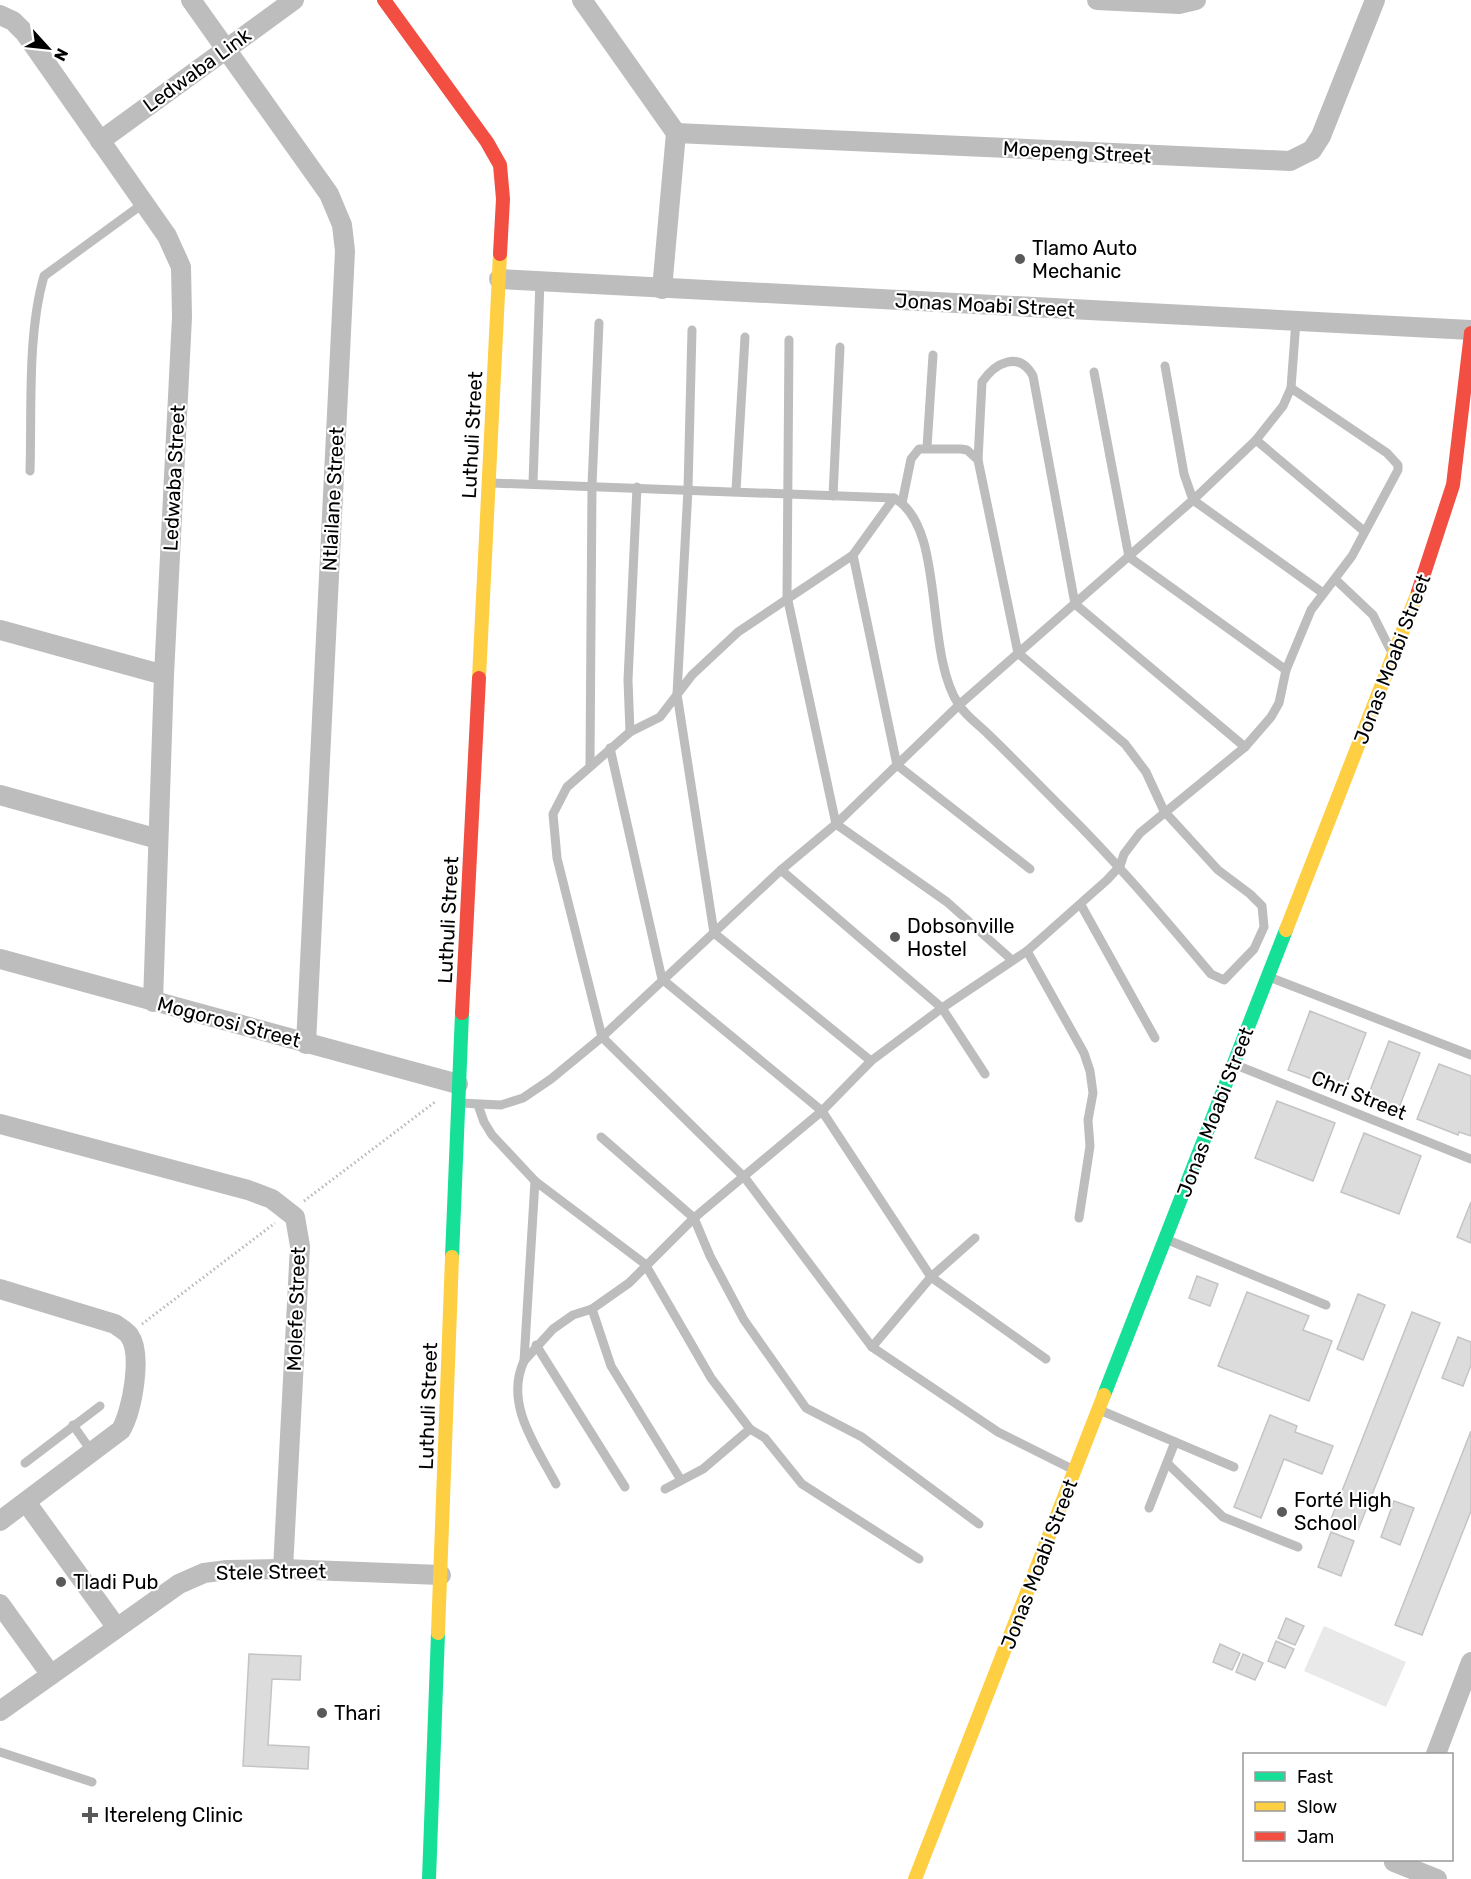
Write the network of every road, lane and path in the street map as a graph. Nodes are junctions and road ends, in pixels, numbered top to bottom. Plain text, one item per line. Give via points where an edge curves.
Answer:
1 (191, 0) edge
2 (294, 0) edge
3 (384, 0) edge
4 (582, 0) edge
5 (1097, 0) edge
6 (1196, 0) edge
7 (1375, 0) edge
8 (0, 15) edge
9 (225, 48) junction
10 (676, 133) junction
11 (100, 141) junction
12 (144, 203) junction
13 (499, 279) junction
14 (540, 280) junction
15 (662, 289) junction
16 (1296, 321) junction
17 (599, 323) dead end
18 (692, 330) dead end
19 (1471, 331) edge
20 (745, 337) dead end
21 (789, 340) dead end
22 (840, 347) dead end
23 (933, 355) dead end
24 (1165, 366) dead end
25 (1094, 372) dead end
26 (1291, 387) junction
27 (1256, 440) junction
28 (927, 447) junction
29 (978, 460) junction
30 (30, 471) dead end
31 (489, 483) junction
32 (533, 483) junction
33 (592, 485) junction
34 (637, 487) junction
35 (688, 489) junction
36 (736, 490) junction
37 (788, 493) junction
38 (833, 496) junction
39 (1193, 500) junction
40 (898, 501) junction
41 (1364, 531) junction
42 (853, 555) junction
43 (1129, 557) junction
44 (1335, 579) junction
45 (1323, 593) junction
46 (787, 596) junction
47 (1075, 604) junction
48 (0, 630) edge
49 (1018, 653) junction
50 (1392, 654) junction
51 (1286, 670) junction
52 (164, 675) junction
53 (677, 694) junction
54 (959, 705) junction
55 (630, 732) junction
56 (1245, 747) junction
57 (610, 748) junction
58 (590, 764) junction
59 (897, 765) junction
60 (0, 795) edge
61 (1164, 811) junction
62 (836, 824) junction
63 (158, 839) junction
64 (1120, 866) junction
65 (1030, 869) dead end
66 (781, 870) junction
67 (1081, 905) junction
68 (714, 933) junction
69 (1027, 951) junction
70 (0, 959) edge
71 (1012, 960) junction
72 (1268, 977) junction
73 (662, 979) junction
74 (153, 1002) junction
75 (942, 1008) junction
76 (602, 1037) junction
77 (1155, 1038) dead end
78 (306, 1044) junction
79 (1471, 1055) edge
80 (871, 1061) junction
81 (1234, 1064) junction
82 (985, 1074) dead end
83 (458, 1093) junction
84 (478, 1105) junction
85 (822, 1111) junction
86 (0, 1124) edge
87 (601, 1137) dead end
88 (1471, 1159) edge
89 (745, 1178) junction
90 (534, 1181) junction
91 (694, 1218) junction
92 (1079, 1218) dead end
93 (975, 1238) dead end
94 (1166, 1239) junction
95 (645, 1264) junction
96 (931, 1277) junction
97 (0, 1289) edge
98 (1326, 1305) dead end
99 (592, 1308) junction
100 (536, 1345) junction
101 (872, 1347) junction
102 (1046, 1359) dead end
103 (524, 1361) junction
104 (100, 1406) dead end
105 (1100, 1410) junction
106 (73, 1425) junction
107 (750, 1429) junction
108 (1175, 1442) junction
109 (93, 1453) junction
110 (25, 1463) dead end
111 (1167, 1463) junction
112 (1234, 1467) dead end
113 (1076, 1471) junction
114 (681, 1480) junction
115 (556, 1484) dead end
116 (625, 1487) dead end
117 (665, 1489) dead end
118 (26, 1502) junction
119 (1149, 1508) dead end
120 (0, 1521) edge
121 (979, 1524) dead end
122 (1298, 1547) dead end
123 (919, 1559) dead end
124 (283, 1569) junction
125 (441, 1575) junction
126 (0, 1604) edge
127 (117, 1628) junction
128 (1471, 1662) edge
129 (51, 1675) junction
130 (0, 1711) edge
131 (0, 1752) edge
132 (1437, 1753) edge
133 (92, 1782) dead end
134 (1393, 1867) edge
135 (429, 1879) edge
136 (915, 1879) edge
137 (1437, 1879) edge

1 - 9 street, Ntlailane Street
2 - 9 street, Ledwaba Link
3 - 13 street, Luthuli Street via 500,165 503,199
4 - 10 street
5 - 6 street via 1179,4
7 - 10 street, Moepeng Street via 1321,136 1312,150 1290,161
8 - 11 street, Ledwaba Street via 25,33
9 - 11 street, Ledwaba Link
9 - 78 street, Ntlailane Street via 329,194 342,225 345,251
10 - 15 street
11 - 12 street, Ledwaba Street
12 - 30 lane via 44,276 33,362
12 - 52 street, Ledwaba Street via 177,253 183,281
13 - 14 street, Jonas Moabi Street
13 - 31 street, Luthuli Street
14 - 15 street, Jonas Moabi Street
14 - 32 lane
15 - 16 street, Jonas Moabi Street
16 - 19 street, Jonas Moabi Street
16 - 26 lane
17 - 33 lane
18 - 35 lane
19 - 50 street, Jonas Moabi Street via 1453,485 1424,577
20 - 36 lane
21 - 37 lane
22 - 38 lane
23 - 28 lane
24 - 39 lane via 1184,474
25 - 43 lane
26 - 27 lane via 1272,422
26 - 41 lane via 1387,453 1398,465 1396,476
27 - 39 lane
27 - 41 lane
28 - 29 lane via 967,450
28 - 40 lane via 914,454
29 - 47 lane via 982,382 998,365 1019,362 1033,376
29 - 49 lane
31 - 32 lane
31 - 83 street, Luthuli Street
32 - 33 lane
33 - 34 lane
33 - 58 lane
34 - 35 lane
34 - 55 lane via 628,680
35 - 36 lane
35 - 53 lane
36 - 37 lane
37 - 38 lane
37 - 46 lane
38 - 40 lane
39 - 43 lane
39 - 45 lane
40 - 42 lane
40 - 54 lane via 919,523 928,561 935,629
41 - 44 lane
42 - 46 lane
42 - 59 lane
43 - 47 lane
43 - 51 lane
44 - 45 lane
44 - 50 lane via 1373,615
45 - 51 lane via 1311,610
46 - 53 lane via 714,653
46 - 62 lane
47 - 49 lane
47 - 56 lane
48 - 52 street
49 - 54 lane
49 - 61 lane via 1125,744 1146,772
50 - 72 street, Jonas Moabi Street
51 - 56 lane via 1279,703
52 - 63 street, Ledwaba Street
53 - 55 lane via 660,717
53 - 68 lane
54 - 59 lane
54 - 64 lane
55 - 57 lane
56 - 61 lane
57 - 58 lane
57 - 73 lane
58 - 76 lane via 558,801 553,830
59 - 62 lane
59 - 65 lane
60 - 63 street
61 - 64 lane via 1130,844
61 - 64 lane via 1218,870 1262,906 1264,927 1254,949 1231,976 1224,980 1216,978
62 - 66 lane
62 - 71 lane via 947,902
63 - 74 street, Ledwaba Street
64 - 67 lane
66 - 68 lane
66 - 75 lane
67 - 69 lane
67 - 77 lane
68 - 73 lane
68 - 80 lane
69 - 71 lane
69 - 92 lane via 1084,1053 1090,1071 1090,1146
70 - 74 street, Mogorosi Street
71 - 75 lane
72 - 79 lane
72 - 81 street, Jonas Moabi Street
73 - 76 lane
73 - 85 lane
74 - 78 street, Mogorosi Street
75 - 80 lane
75 - 82 lane
76 - 84 lane via 523,1098 501,1105
76 - 89 lane
78 - 83 street, Mogorosi Street
80 - 85 lane
81 - 88 lane, Chri Street
81 - 94 street, Jonas Moabi Street
83 - 84 lane
83 - 125 street, Luthuli Street
84 - 90 lane via 492,1135
85 - 89 lane
85 - 96 lane
86 - 124 street, Molefe Street via 248,1190 272,1199 295,1217 300,1246
87 - 91 lane
89 - 91 lane
89 - 101 lane
90 - 95 lane
90 - 103 lane
91 - 95 lane
91 - 121 lane via 744,1320 806,1408 862,1437
93 - 96 lane
94 - 98 lane
94 - 105 street, Jonas Moabi Street
95 - 99 lane via 629,1283
95 - 107 lane via 711,1378
96 - 101 lane
96 - 102 lane
97 - 109 street via 93,1316 129,1334 136,1359 127,1420 115,1436
99 - 100 lane via 573,1316
99 - 114 lane via 611,1366
100 - 103 lane
100 - 116 lane
101 - 113 lane via 998,1432
103 - 115 lane via 515,1388 518,1404
104 - 106 lane
105 - 108 lane
105 - 113 street, Jonas Moabi Street
106 - 109 lane
106 - 110 lane
107 - 114 lane via 724,1453
107 - 123 lane via 765,1438 802,1484
108 - 111 lane
108 - 112 lane
109 - 118 street
111 - 119 lane
111 - 122 lane via 1223,1516
113 - 136 street, Jonas Moabi Street
114 - 117 lane
118 - 120 street
118 - 127 street
124 - 125 street, Stele Street
124 - 127 street, Stele Street via 204,1573 179,1584
125 - 135 street, Luthuli Street
126 - 129 street
127 - 129 street, Stele Street
128 - 132 street
129 - 130 street, Stele Street
131 - 133 lane
134 - 137 street

